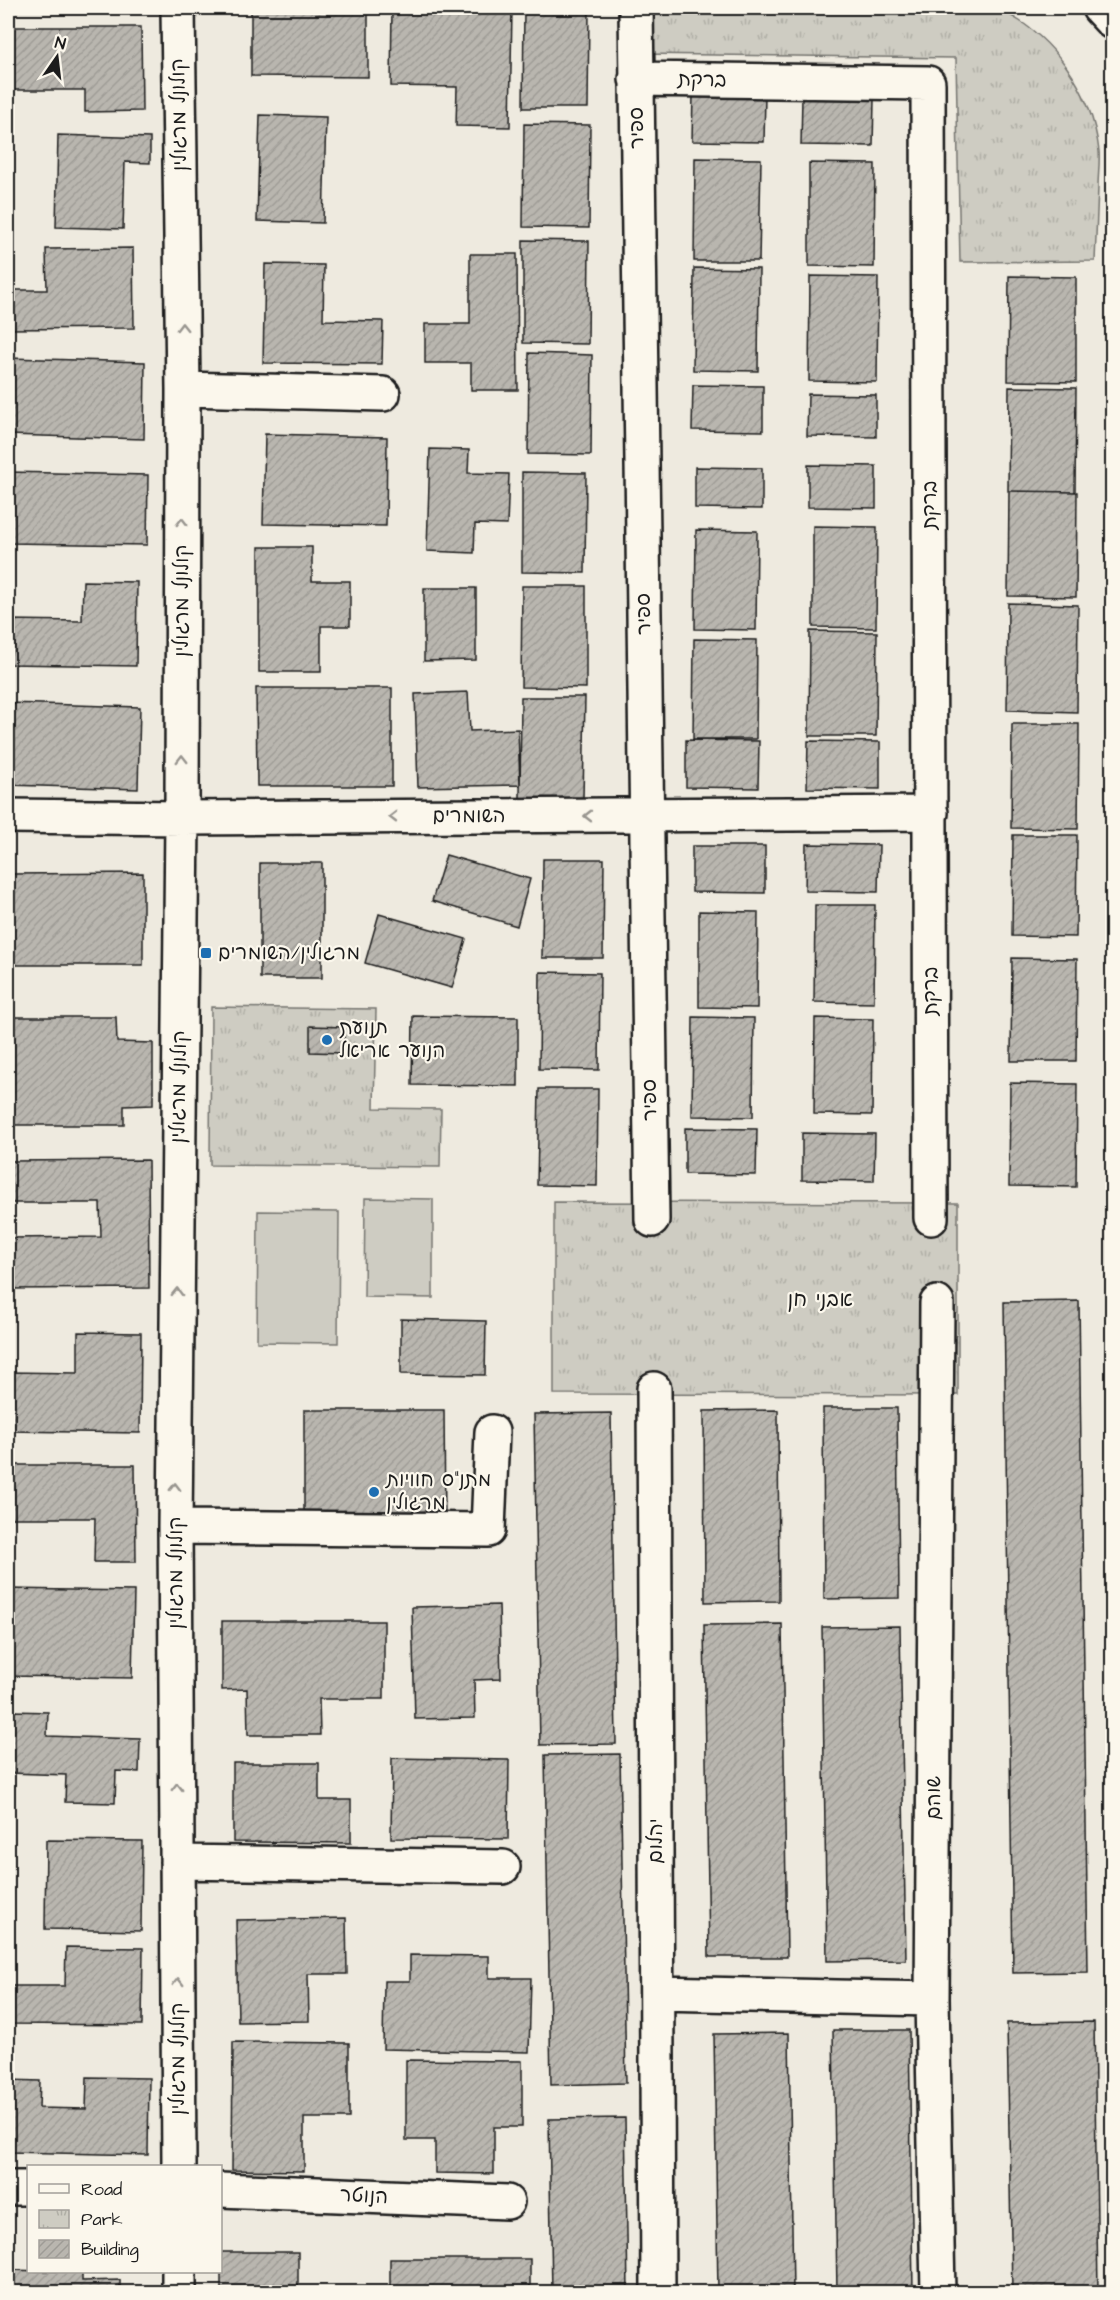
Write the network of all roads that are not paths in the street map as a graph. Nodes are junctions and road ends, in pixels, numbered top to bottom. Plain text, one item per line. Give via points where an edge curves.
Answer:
1 (178, 8) edge
2 (636, 8) edge
3 (1099, 8) edge
4 (1113, 22) edge
5 (636, 79) junction
6 (183, 389) junction
7 (383, 394) dead end
8 (932, 813) junction
9 (647, 815) junction
10 (8, 816) edge
11 (182, 818) junction
12 (931, 1218) dead end
13 (652, 1220) dead end
14 (937, 1304) dead end
15 (654, 1389) dead end
16 (492, 1432) dead end
17 (175, 1527) junction
18 (177, 1862) junction
19 (503, 1868) dead end
20 (657, 1993) junction
21 (932, 1999) junction
22 (178, 2165) edge
23 (8, 2188) edge
24 (27, 2188) edge
25 (222, 2190) edge
26 (507, 2202) dead end
27 (179, 2273) edge
28 (179, 2292) edge
29 (658, 2292) edge
30 (938, 2292) edge

6 -> 1 street, קולונל מרגולין
2 - 5 street, ספיר
3 - 4 street
5 - 8 street, ברקת via 928,83
5 - 9 street, ספיר
6 - 7 street
11 -> 6 street, קולונל מרגולין
8 - 9 street, השומרים
8 - 12 street, ברקת
9 -> 11 street, השומרים
9 - 13 street, ספיר
10 - 11 street, השומרים
17 -> 11 street, קולונל מרגולין
14 - 21 street, שוהם
15 - 20 street, יהלום
16 - 17 street via 488,1530
18 -> 17 street, קולונל מרגולין
18 - 19 street
22 -> 18 street, קולונל מרגולין
20 - 21 street
20 - 29 street, יהלום
21 - 30 street, שוהם
23 - 24 street
25 - 26 street, הנוטר
27 - 28 street

